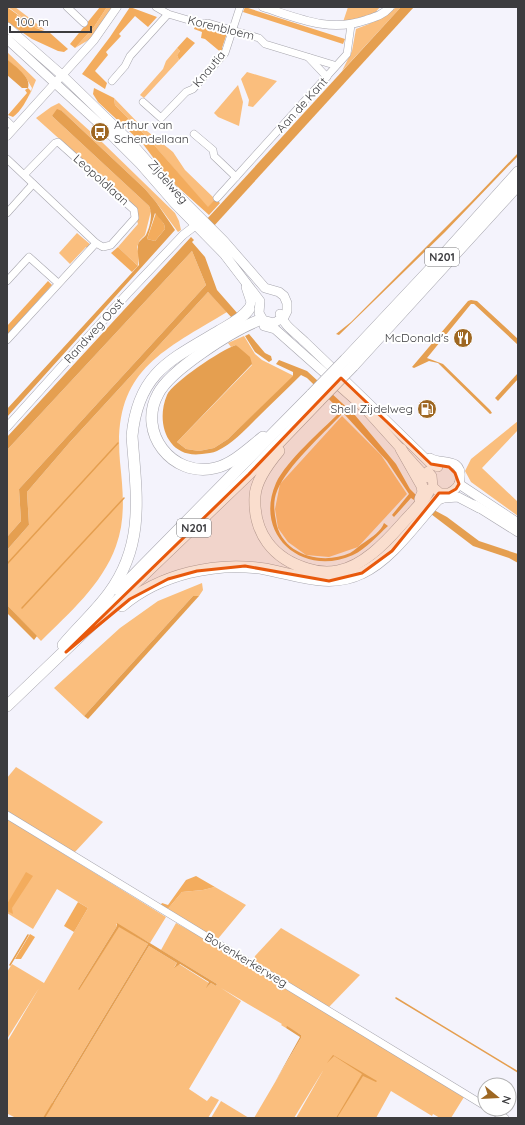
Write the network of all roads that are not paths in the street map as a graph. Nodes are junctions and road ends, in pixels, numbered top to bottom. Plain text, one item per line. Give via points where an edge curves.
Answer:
1 (67, 7) edge
2 (117, 7) edge
3 (156, 7) edge
4 (240, 7) edge
5 (263, 7) edge
6 (390, 7) edge
7 (168, 14) junction
8 (84, 23) dead end
9 (351, 25) junction
10 (7, 27) edge
11 (232, 30) junction
12 (7, 39) edge
13 (307, 57) junction
14 (334, 65) dead end
15 (63, 76) junction
16 (327, 77) junction
17 (112, 81) dead end
18 (56, 84) junction
19 (143, 102) dead end
20 (7, 121) edge
21 (14, 128) junction
22 (194, 134) dead end
23 (7, 136) edge
24 (7, 159) edge
25 (518, 172) edge
26 (24, 175) junction
27 (236, 177) junction
28 (33, 184) junction
29 (518, 185) edge
30 (217, 198) dead end
31 (7, 213) edge
32 (197, 223) junction
33 (96, 242) junction
34 (243, 280) junction
35 (7, 282) edge
36 (58, 283) junction
37 (269, 292) junction
38 (257, 314) junction
39 (279, 320) junction
40 (7, 340) edge
41 (349, 362) junction
42 (316, 398) junction
43 (291, 416) junction
44 (7, 427) edge
45 (405, 445) junction
46 (438, 464) junction
47 (428, 475) junction
48 (460, 482) junction
49 (436, 494) junction
50 (452, 494) junction
51 (414, 510) junction
52 (518, 523) edge
53 (518, 532) edge
54 (64, 648) junction
55 (7, 696) edge
56 (7, 706) edge
57 (7, 815) edge
58 (477, 1101) edge

1 - 8 street
2 - 15 street via 94,40
3 - 7 street, Korenbloem
4 - 11 street, Knautia
5 - 9 street via 322,25
6 - 9 street via 384,14
7 - 11 street, Korenbloem
7 - 17 street via 130,56 126,66
9 - 16 street, Aan de Kant via 347,54
10 - 15 main road, Zijdelweg
11 - 13 street, Korenbloem
11 - 19 street, Knautia via 225,53 193,89 186,92 161,118
12 - 18 main road, Zijdelweg
13 - 14 street, Korenbloem
13 - 16 street, Korenbloem
15 - 18 street
15 - 32 main road, Zijdelweg via 144,155
16 - 27 street, Aan de Kant
18 - 21 street
18 - 32 main road, Zijdelweg via 140,164
20 - 21 street
21 - 23 street
22 - 27 street via 213,150 214,156
24 - 26 street
25 - 41 highway, N201
26 - 28 street
26 - 33 street, Leopoldlaan via 58,142 134,210 135,218 111,244 103,247
27 - 30 street, Aan de Kant
28 - 31 street
28 - 33 street
29 - 41 highway, N201
32 - 34 main road, Zijdelweg
32 - 37 main road, Zijdelweg via 252,274 262,291
32 - 44 street, Randweg Oost via 183,235
33 - 36 street
34 - 38 main road, Zijdelweg
34 - 38 main road, Zijdelweg
35 - 36 street via 29,257
36 - 40 street
37 - 38 main road
37 - 39 main road via 283,299 288,307
38 - 39 main road
38 - 39 main road
38 - 43 highway, N201 via 170,378 158,393 152,411 156,439 163,451 184,466 200,470 216,468 236,458
38 - 54 highway, N201 via 238,319 160,368 140,398 132,436 137,509 136,528 130,551 122,572 110,592
39 - 45 main road
39 - 45 main road via 297,349
41 - 42 highway, N201, bridge
42 - 43 highway, N201
42 - 51 highway, N201 via 300,428 260,477 255,495 260,528 276,553 290,563 316,572 337,572 358,564 396,531
42 - 54 highway, N201 via 249,474
43 - 54 highway, N201
45 - 46 main road via 431,464
45 - 47 main road
45 - 51 highway, N201 via 422,486 422,497
46 - 47 main road
46 - 48 main road via 446,461 459,470
47 - 49 main road
48 - 50 main road
48 - 52 main road
49 - 50 main road
49 - 51 highway, N201 via 422,501
49 - 54 highway, N201 via 416,522 381,561 362,573 342,580 329,581 245,566 221,566 197,571 168,579 130,599
50 - 53 main road via 459,494
54 - 55 highway, N201
54 - 56 highway, N201
57 - 58 street, Bovenkerkerweg

